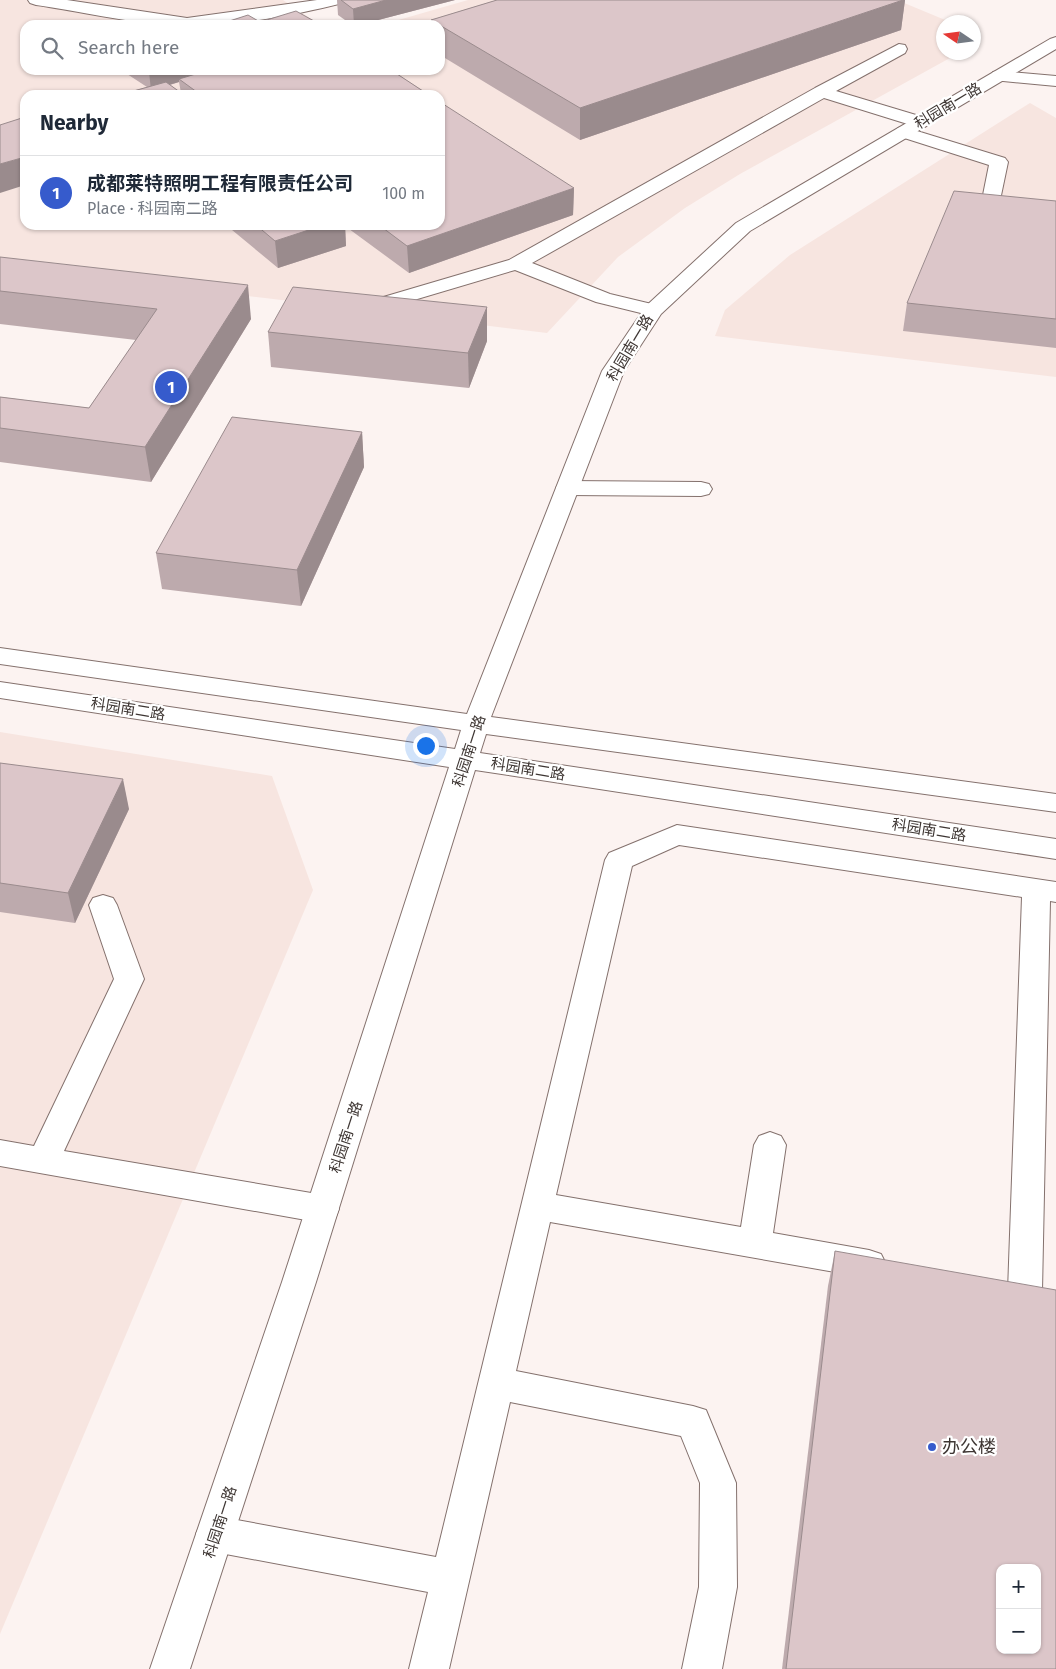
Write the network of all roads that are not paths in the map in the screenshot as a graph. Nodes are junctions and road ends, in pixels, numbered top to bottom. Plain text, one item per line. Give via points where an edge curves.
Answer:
1 (36, 0) edge
2 (337, 0) edge
3 (173, 20) edge
4 (204, 20) edge
5 (1056, 42) edge
6 (899, 49) dead end
7 (999, 76) junction
8 (1056, 82) edge
9 (820, 92) junction
10 (912, 127) junction
11 (1056, 217) edge
12 (516, 264) junction
13 (387, 302) edge
14 (653, 310) junction
15 (567, 488) junction
16 (701, 489) dead end
17 (0, 656) edge
18 (0, 690) edge
19 (476, 724) junction
20 (466, 760) junction
21 (1056, 803) edge
22 (1056, 849) edge
23 (1046, 890) edge
24 (103, 905) dead end
25 (770, 1145) dead end
26 (0, 1153) edge
27 (43, 1161) junction
28 (538, 1206) junction
29 (322, 1209) junction
30 (755, 1244) junction
31 (900, 1270) edge
32 (1026, 1291) edge
33 (496, 1383) junction
34 (215, 1534) junction
35 (449, 1578) junction
36 (170, 1669) edge
37 (428, 1669) edge
38 (702, 1669) edge

1 - 3 street
2 - 4 street via 304,8
5 - 7 street, 科园南一路
6 - 9 street
7 - 8 street
7 - 10 street, 科园南一路
9 - 10 street
9 - 12 street
10 - 11 street via 999,162 989,210
10 - 14 street, 科园南一路 via 743,227
12 - 13 street
12 - 14 street via 603,298
14 - 15 street, 科园南一路 via 613,371
15 - 16 street
15 - 19 street, 科园南一路
17 - 19 street
18 - 20 street, 科园南二路
19 - 20 street, 科园南一路
19 - 21 street
20 - 22 street, 科园南二路
20 - 29 street, 科园南一路
23 - 28 street via 677,835 619,860
23 - 32 street
24 - 27 street via 129,979
25 - 30 street
26 - 27 street
27 - 29 street
28 - 30 street
28 - 33 street
29 - 34 street, 科园南一路
30 - 31 street
33 - 35 street
33 - 38 street via 693,1422 718,1483 718,1587
34 - 35 street
34 - 36 street, 科园南一路
35 - 37 street

